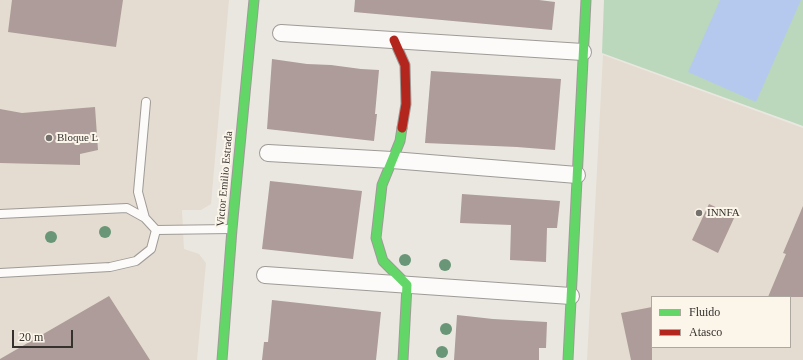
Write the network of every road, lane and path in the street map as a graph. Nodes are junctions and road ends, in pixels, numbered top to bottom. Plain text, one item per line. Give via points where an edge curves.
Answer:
1 (254, 0) edge
2 (586, 0) edge
3 (281, 34) dead end
4 (394, 40) junction
5 (583, 52) junction
6 (146, 102) dead end
7 (268, 153) dead end
8 (392, 160) junction
9 (577, 175) junction
10 (0, 214) edge
11 (145, 218) junction
12 (232, 229) junction
13 (156, 230) junction
14 (0, 273) edge
15 (265, 275) dead end
16 (407, 285) junction
17 (571, 296) junction
18 (222, 360) edge
19 (403, 360) edge
20 (568, 360) edge

1 - 12 street, Victor Emilio Estrada
2 - 5 street
3 - 4 street
4 - 5 street
4 - 8 street via 405,65 406,104 400,141
5 - 9 street
6 - 11 lane via 138,192
7 - 8 street
8 - 9 street
8 - 16 street via 382,185 376,238 383,261
9 - 17 street
10 - 11 lane via 127,208
11 - 13 lane
12 - 13 lane
12 - 18 street, Victor Emilio Estrada
13 - 14 lane via 151,249 136,261 110,267
15 - 16 street
16 - 17 street
16 - 19 street
17 - 20 street

